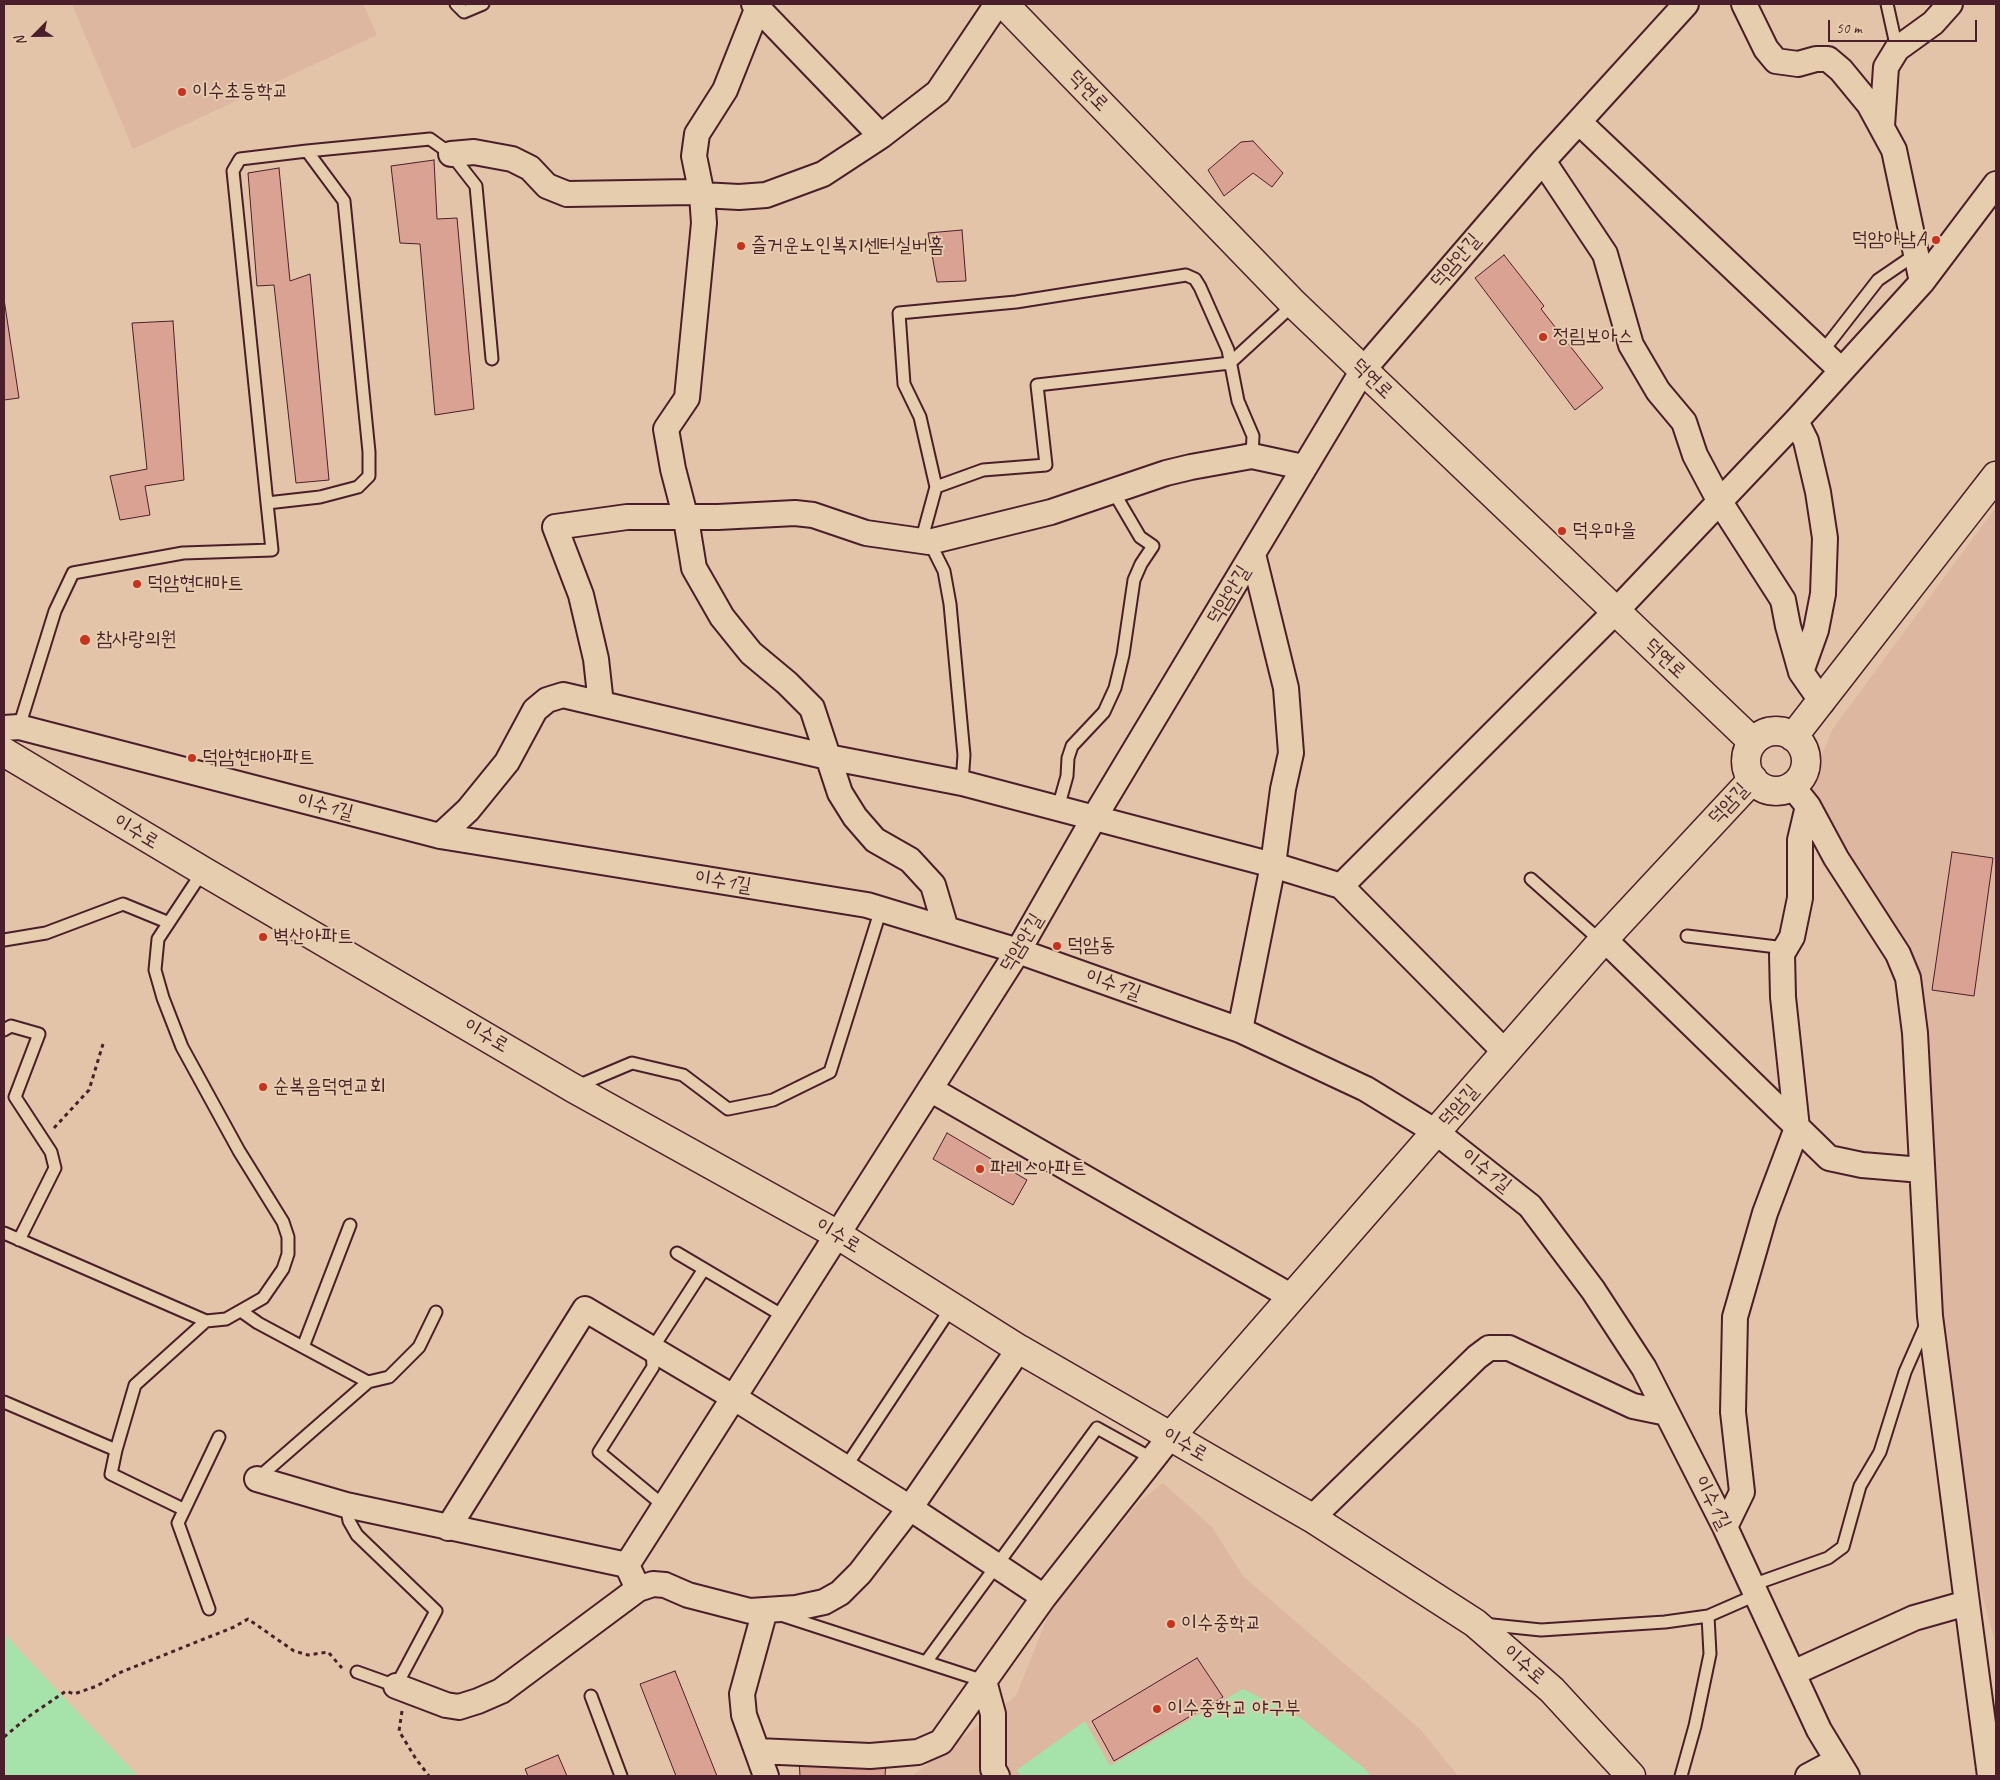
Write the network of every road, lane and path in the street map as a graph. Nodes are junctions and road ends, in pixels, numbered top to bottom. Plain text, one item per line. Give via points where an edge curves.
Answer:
1 (456, 4) edge
2 (483, 4) edge
3 (997, 4) edge
4 (1004, 4) edge
5 (1686, 4) edge
6 (1744, 4) edge
7 (1887, 4) edge
8 (1950, 4) edge
9 (756, 5) edge
10 (1897, 49) junction
11 (1579, 122) junction
12 (1882, 128) junction
13 (881, 136) junction
14 (308, 151) junction
15 (451, 154) junction
16 (1543, 161) junction
17 (1996, 184) edge
18 (702, 195) junction
19 (1916, 254) junction
20 (1922, 282) junction
21 (1294, 304) junction
22 (1822, 352) junction
23 (492, 359) dead end
24 (1230, 363) junction
25 (1363, 370) junction
26 (1841, 370) junction
27 (1796, 421) junction
28 (1252, 456) junction
29 (1302, 467) junction
30 (1996, 476) edge
31 (936, 487) junction
32 (1113, 491) junction
33 (267, 502) junction
34 (1720, 502) junction
35 (684, 516) junction
36 (929, 542) junction
37 (1253, 554) junction
38 (1615, 612) junction
39 (1801, 672) junction
40 (1822, 702) junction
41 (601, 704) junction
42 (11, 728) edge
43 (1793, 737) junction
44 (1753, 742) junction
45 (828, 756) junction
46 (9, 758) edge
47 (1753, 779) junction
48 (962, 782) junction
49 (1800, 796) junction
50 (1058, 808) junction
51 (1094, 818) junction
52 (440, 836) junction
53 (1273, 865) junction
54 (203, 872) junction
55 (1531, 879) dead end
56 (1342, 886) junction
57 (881, 909) junction
58 (168, 922) junction
59 (946, 929) junction
60 (1687, 936) dead end
61 (4, 940) edge
62 (1603, 941) junction
63 (1785, 948) junction
64 (1018, 951) junction
65 (4, 1030) edge
66 (1240, 1030) junction
67 (103, 1044) dead end
68 (1505, 1052) junction
69 (573, 1088) junction
70 (930, 1089) junction
71 (1797, 1128) junction
72 (1436, 1132) junction
73 (43, 1139) junction
74 (1922, 1170) junction
75 (350, 1225) dead end
76 (4, 1233) edge
77 (838, 1234) junction
78 (19, 1240) junction
79 (677, 1253) dead end
80 (704, 1269) junction
81 (1292, 1297) junction
82 (951, 1308) junction
83 (241, 1311) junction
84 (436, 1312) dead end
85 (785, 1316) junction
86 (1930, 1316) junction
87 (206, 1321) junction
88 (303, 1347) junction
89 (652, 1349) junction
90 (1019, 1349) junction
91 (368, 1382) junction
92 (733, 1396) junction
93 (4, 1402) edge
94 (1667, 1413) junction
95 (219, 1437) dead end
96 (1170, 1437) junction
97 (116, 1450) junction
98 (1153, 1459) junction
99 (845, 1468) junction
100 (257, 1480) joint
101 (346, 1505) junction
102 (664, 1506) junction
103 (910, 1508) junction
104 (184, 1509) junction
105 (1312, 1518) junction
106 (1725, 1527) junction
107 (448, 1528) junction
108 (627, 1565) junction
109 (996, 1566) junction
110 (638, 1588) junction
111 (1754, 1590) junction
112 (1044, 1597) junction
113 (1967, 1603) junction
114 (209, 1609) dead end
115 (765, 1610) junction
116 (1708, 1616) junction
117 (1475, 1623) junction
118 (926, 1662) junction
119 (357, 1672) joint
120 (1793, 1673) junction
121 (984, 1681) junction
122 (402, 1689) junction
123 (591, 1696) dead end
124 (4, 1737) edge
125 (757, 1752) junction
126 (1841, 1768) edge
127 (996, 1775) edge
128 (430, 1776) edge
129 (621, 1776) edge
130 (766, 1776) edge
131 (1631, 1776) edge
132 (1680, 1776) edge
133 (1808, 1776) edge
134 (1990, 1776) edge

1 - 2 lane via 464,12
3 - 13 street via 938,92
4 - 21 street, 덕연로
5 - 11 street, 덕암안길
6 - 12 street via 1766,49 1776,61 1798,64 1828,59 1869,104
7 - 10 lane
8 - 10 street via 1933,23
9 - 13 street
9 - 18 street via 725,90 696,134 694,156
10 - 12 street via 1886,67
11 - 16 street, 덕암안길
11 - 22 street
12 - 19 street via 1894,150
13 - 18 street via 823,174 791,188 766,195
14 - 15 lane via 430,139
14 - 33 lane via 240,159 233,171
14 - 33 lane via 344,201 369,476 358,487 320,497
15 - 18 street via 474,152 512,159 530,168 547,186 568,194 692,192
15 - 23 lane via 476,186
16 - 25 street, 덕암안길
16 - 34 street via 1605,254 1631,345 1658,391 1684,422 1695,455
17 - 20 street
18 - 35 street via 704,223 687,398 666,429
19 - 20 street
19 - 22 lane via 1878,280
20 - 26 street
21 - 24 lane
21 - 25 street, 덕연로
22 - 26 street
24 - 28 lane via 1238,401 1252,436
24 - 31 lane via 1037,385 1046,465 983,470
24 - 31 lane via 1228,350 1200,287 1195,279 1186,275 1016,302 898,314 904,384 920,416
25 - 29 street, 덕암안길
25 - 38 street, 덕연로
26 - 27 street
27 - 34 street
27 - 39 street via 1806,441 1825,538 1823,594 1816,630
28 - 29 street
28 - 32 street via 1166,473
29 - 37 street, 덕암안길
30 - 40 street
31 - 36 lane via 924,531
32 - 36 street via 1051,512
32 - 50 lane via 1140,537 1153,546 1134,580 1116,688 1104,712 1072,746
33 - 42 lane via 272,550 183,553 73,572
34 - 38 street
34 - 39 street via 1783,600
35 - 36 street via 795,513 813,515 866,532
35 - 41 street via 627,516 555,527 581,595 596,658
35 - 45 street via 694,568 722,617 751,653 787,682 812,708
36 - 48 lane via 944,571 950,604 964,755
37 - 51 street, 덕암안길
37 - 53 street via 1286,688 1291,753
38 - 44 street, 덕연로
38 - 56 street
39 - 40 street
40 - 43 street
41 - 45 street
41 - 52 street via 563,695 546,700 535,710 507,762 468,810
42 - 52 street, 이수1길
43 - 44 street via 1780,731 1770,732
43 - 49 street via 1803,748 1806,767
44 - 47 street via 1746,760
45 - 48 street
45 - 59 street via 840,793 855,817 875,840 918,867 933,885
46 - 54 street, 이수로
47 - 49 street via 1768,790
47 - 62 street, 덕암길
48 - 50 street
49 - 63 street via 1800,898 1792,937
49 - 74 street via 1898,954 1908,978 1915,1033
50 - 51 street
51 - 53 street
51 - 64 street, 덕암안길
52 - 57 street, 이수1길
53 - 56 street
53 - 66 street
54 - 58 lane
54 - 69 street, 이수로
55 - 62 lane
56 - 68 street
57 - 59 street, 이수1길
57 - 69 lane via 830,1072 773,1100 728,1109 683,1074 632,1063
58 - 61 lane via 123,904 46,933
58 - 83 lane via 158,939 155,970 170,1019 206,1092 273,1203 288,1237 288,1254 283,1269 264,1298
59 - 64 street, 이수1길
60 - 63 lane
62 - 68 street, 덕암길
62 - 71 street
63 - 71 street via 1782,954 1783,997
64 - 66 street, 이수1길
64 - 70 street, 덕암안길
65 - 73 lane via 11,1026 38,1034 15,1097
66 - 72 street, 이수1길 via 1366,1088
67 - 73 path via 90,1090
68 - 72 street, 덕암길
69 - 77 street, 이수로
70 - 77 street, 덕암안길
70 - 81 street
71 - 74 street via 1829,1158 1862,1165
71 - 106 street via 1765,1213 1735,1317 1733,1412 1742,1492
72 - 81 street, 덕암길
72 - 94 street, 이수1길 via 1530,1206 1593,1290 1644,1368
73 - 78 lane via 55,1168
74 - 86 street
75 - 88 lane
76 - 78 lane
77 - 82 street, 이수로
77 - 85 street, 덕암안길
78 - 87 lane
79 - 80 lane
80 - 85 lane
80 - 89 lane
81 - 96 street, 덕암길
82 - 90 street, 이수로
82 - 99 lane
83 - 87 lane via 226,1319
83 - 88 lane
84 - 91 lane via 419,1347 389,1377
85 - 92 street, 덕암안길
86 - 111 lane via 1904,1372 1880,1452 1860,1486 1843,1547 1828,1558
86 - 113 street
87 - 97 lane via 135,1386
88 - 91 lane
89 - 92 street
89 - 102 lane via 653,1366 599,1452
89 - 107 street via 585,1309
90 - 96 street, 이수로
90 - 103 street
91 - 100 lane
92 - 99 street
92 - 102 street, 덕암안길
93 - 97 lane
94 - 105 street via 1633,1406 1509,1348 1490,1348
94 - 106 street, 이수1길
95 - 104 lane
96 - 98 street
96 - 105 street, 이수로
97 - 104 lane via 111,1474
98 - 109 lane via 1097,1428
98 - 112 street
99 - 103 street
100 - 101 street
101 - 107 street
101 - 122 lane via 349,1521 357,1535 436,1611
102 - 108 street, 덕암안길
103 - 109 street
103 - 115 street via 860,1573 840,1593 808,1606
104 - 114 lane via 178,1523
105 - 117 street, 이수로
106 - 111 street, 이수1길
107 - 108 street
108 - 110 street
109 - 112 street
109 - 118 lane
110 - 115 street via 665,1585 688,1595 750,1611
110 - 122 street via 501,1691 459,1707
111 - 116 lane
111 - 120 street, 이수1길
112 - 121 street
113 - 120 street via 1914,1618
113 - 134 street
115 - 118 lane
115 - 125 street via 742,1694 744,1715
116 - 117 lane via 1598,1628 1542,1630
116 - 132 lane via 1710,1654 1695,1726
117 - 131 street, 이수로 via 1552,1690
118 - 121 lane
119 - 122 lane
119 - 124 path via 349,1676 328,1652 308,1656 294,1651 248,1619 119,1673 97,1686 74,1694 66,1691
120 - 126 street, 이수1길
121 - 125 street via 941,1742 918,1752 870,1756
121 - 127 street via 992,1714
122 - 128 path via 399,1731
123 - 129 lane
125 - 130 street
126 - 133 street, 이수1길

